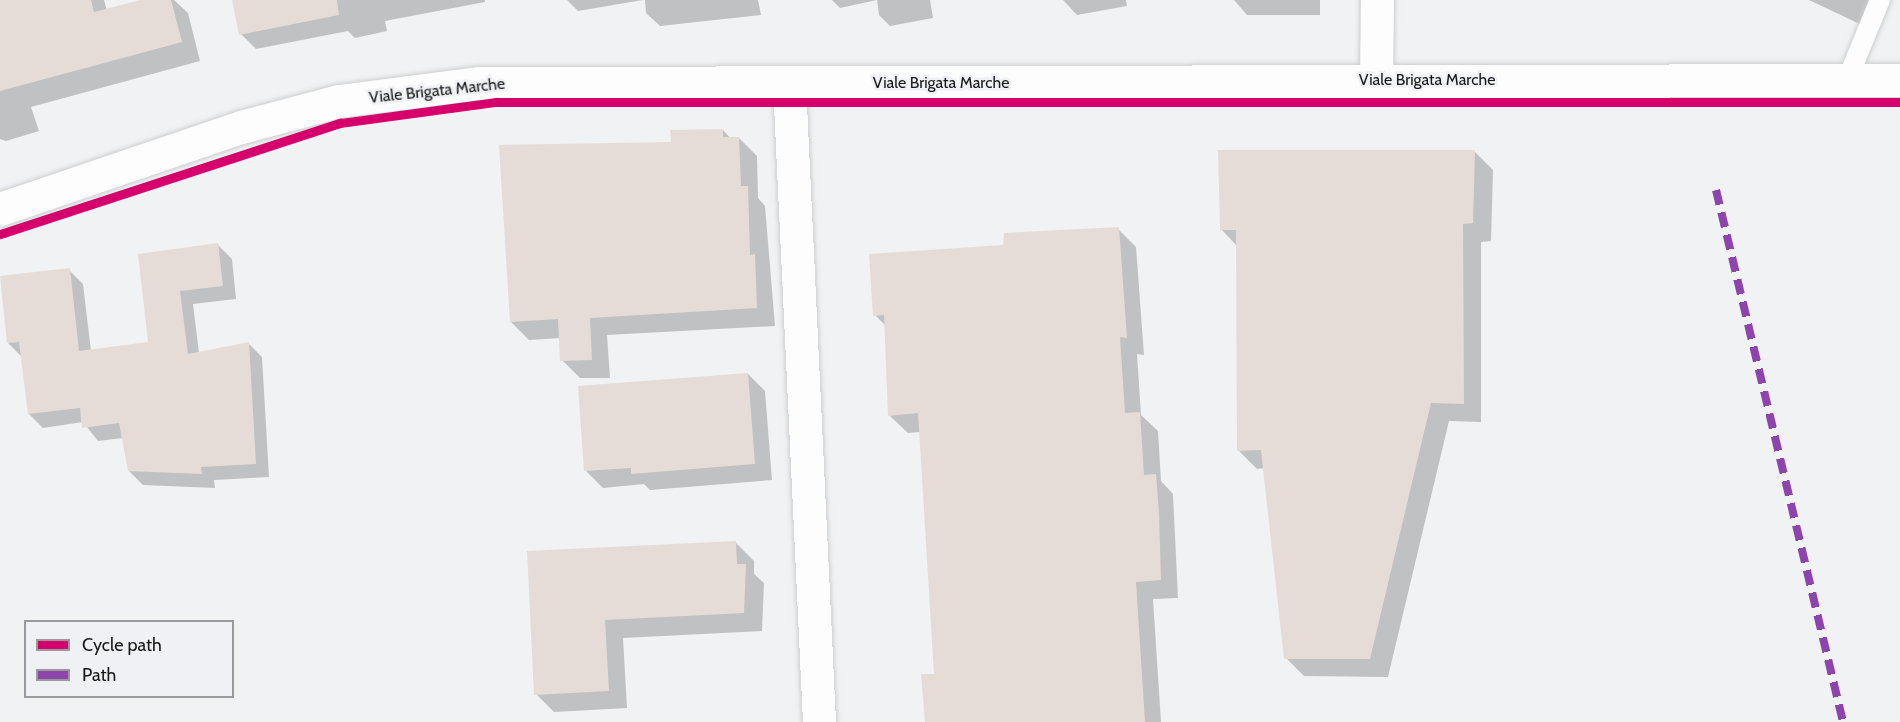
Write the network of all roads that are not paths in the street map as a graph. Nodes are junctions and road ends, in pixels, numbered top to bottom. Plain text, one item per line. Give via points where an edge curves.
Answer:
1 (1377, 0) edge
2 (1880, 0) edge
3 (1376, 79) junction
4 (1847, 80) junction
5 (1900, 80) edge
6 (789, 83) junction
7 (0, 209) edge
8 (819, 722) edge

1 - 3 street
2 - 4 lane
3 - 4 street, Viale Brigata Marche
3 - 6 street, Viale Brigata Marche
4 - 5 street, Viale Brigata Marche
6 - 7 street, Viale Brigata Marche via 480,83 339,101 241,127
6 - 8 street

